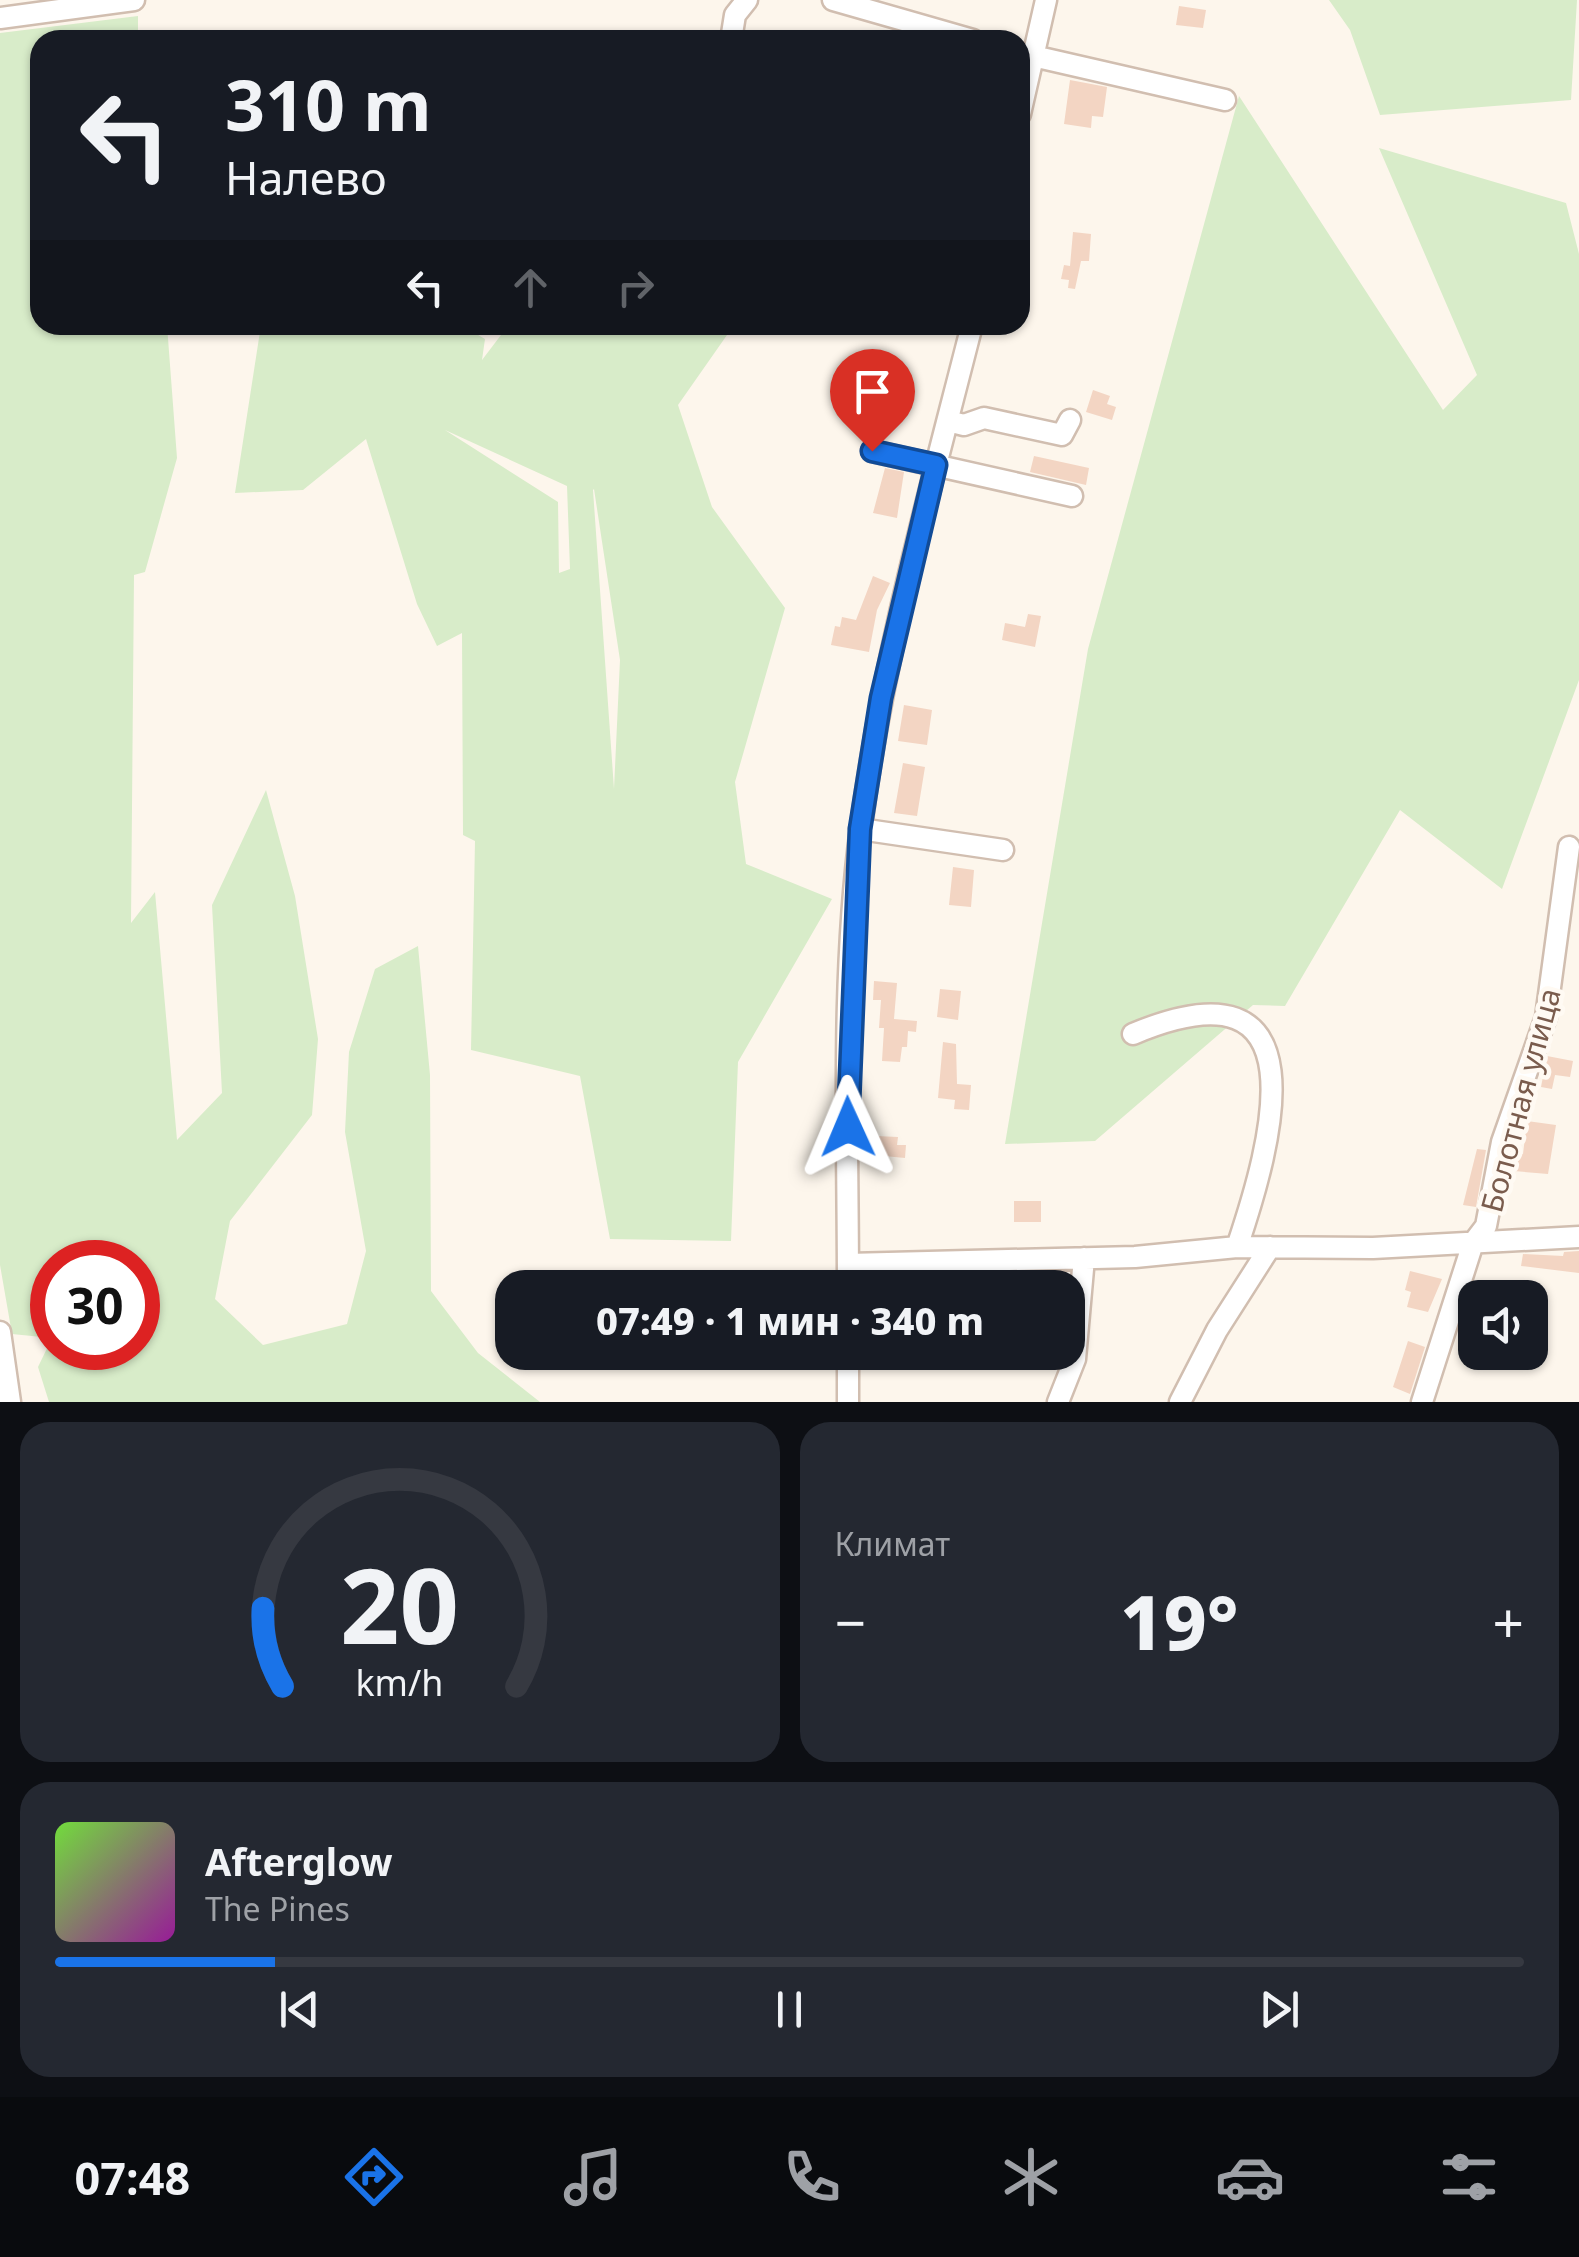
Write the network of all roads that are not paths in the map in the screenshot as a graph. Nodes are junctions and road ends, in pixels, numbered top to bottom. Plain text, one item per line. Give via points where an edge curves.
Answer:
1 (134, 0) edge
2 (747, 0) edge
3 (833, 0) edge
4 (1046, 0) edge
5 (0, 18) edge
6 (733, 30) edge
7 (939, 30) edge
8 (1030, 44) edge
9 (1030, 56) edge
10 (1225, 100) dead end
11 (970, 335) edge
12 (1070, 420) dead end
13 (948, 421) junction
14 (872, 451) dead end
15 (936, 465) junction
16 (1072, 496) dead end
17 (860, 829) junction
18 (1569, 847) dead end
19 (1003, 850) dead end
20 (1133, 1034) dead end
21 (1579, 1237) edge
22 (1474, 1243) junction
23 (1238, 1247) junction
24 (1270, 1247) junction
25 (1084, 1258) junction
26 (848, 1264) junction
27 (848, 1270) edge
28 (0, 1332) edge
29 (848, 1370) edge
30 (10, 1402) edge
31 (848, 1402) edge
32 (1058, 1402) edge
33 (1180, 1402) edge
34 (1422, 1402) edge

1 - 5 street
2 - 6 street
3 - 7 street
4 - 8 street
9 - 10 street
11 - 13 street
12 - 13 street via 1062,435 984,418 964,425
13 - 15 street
14 - 15 street
15 - 16 street
15 - 17 street via 881,698
17 - 19 street
17 - 26 street via 847,1061
18 - 22 street, Болотная улица via 1546,1018 1502,1142 1486,1226
20 - 23 street via 1168,1019 1218,1018 1242,1022 1266,1049 1274,1091 1260,1179
21 - 22 street
22 - 24 street
22 - 34 street, Болотная улица
23 - 24 street
23 - 25 street
24 - 33 street
25 - 26 street
25 - 32 street via 1075,1359
26 - 27 street
28 - 30 street
29 - 31 street

